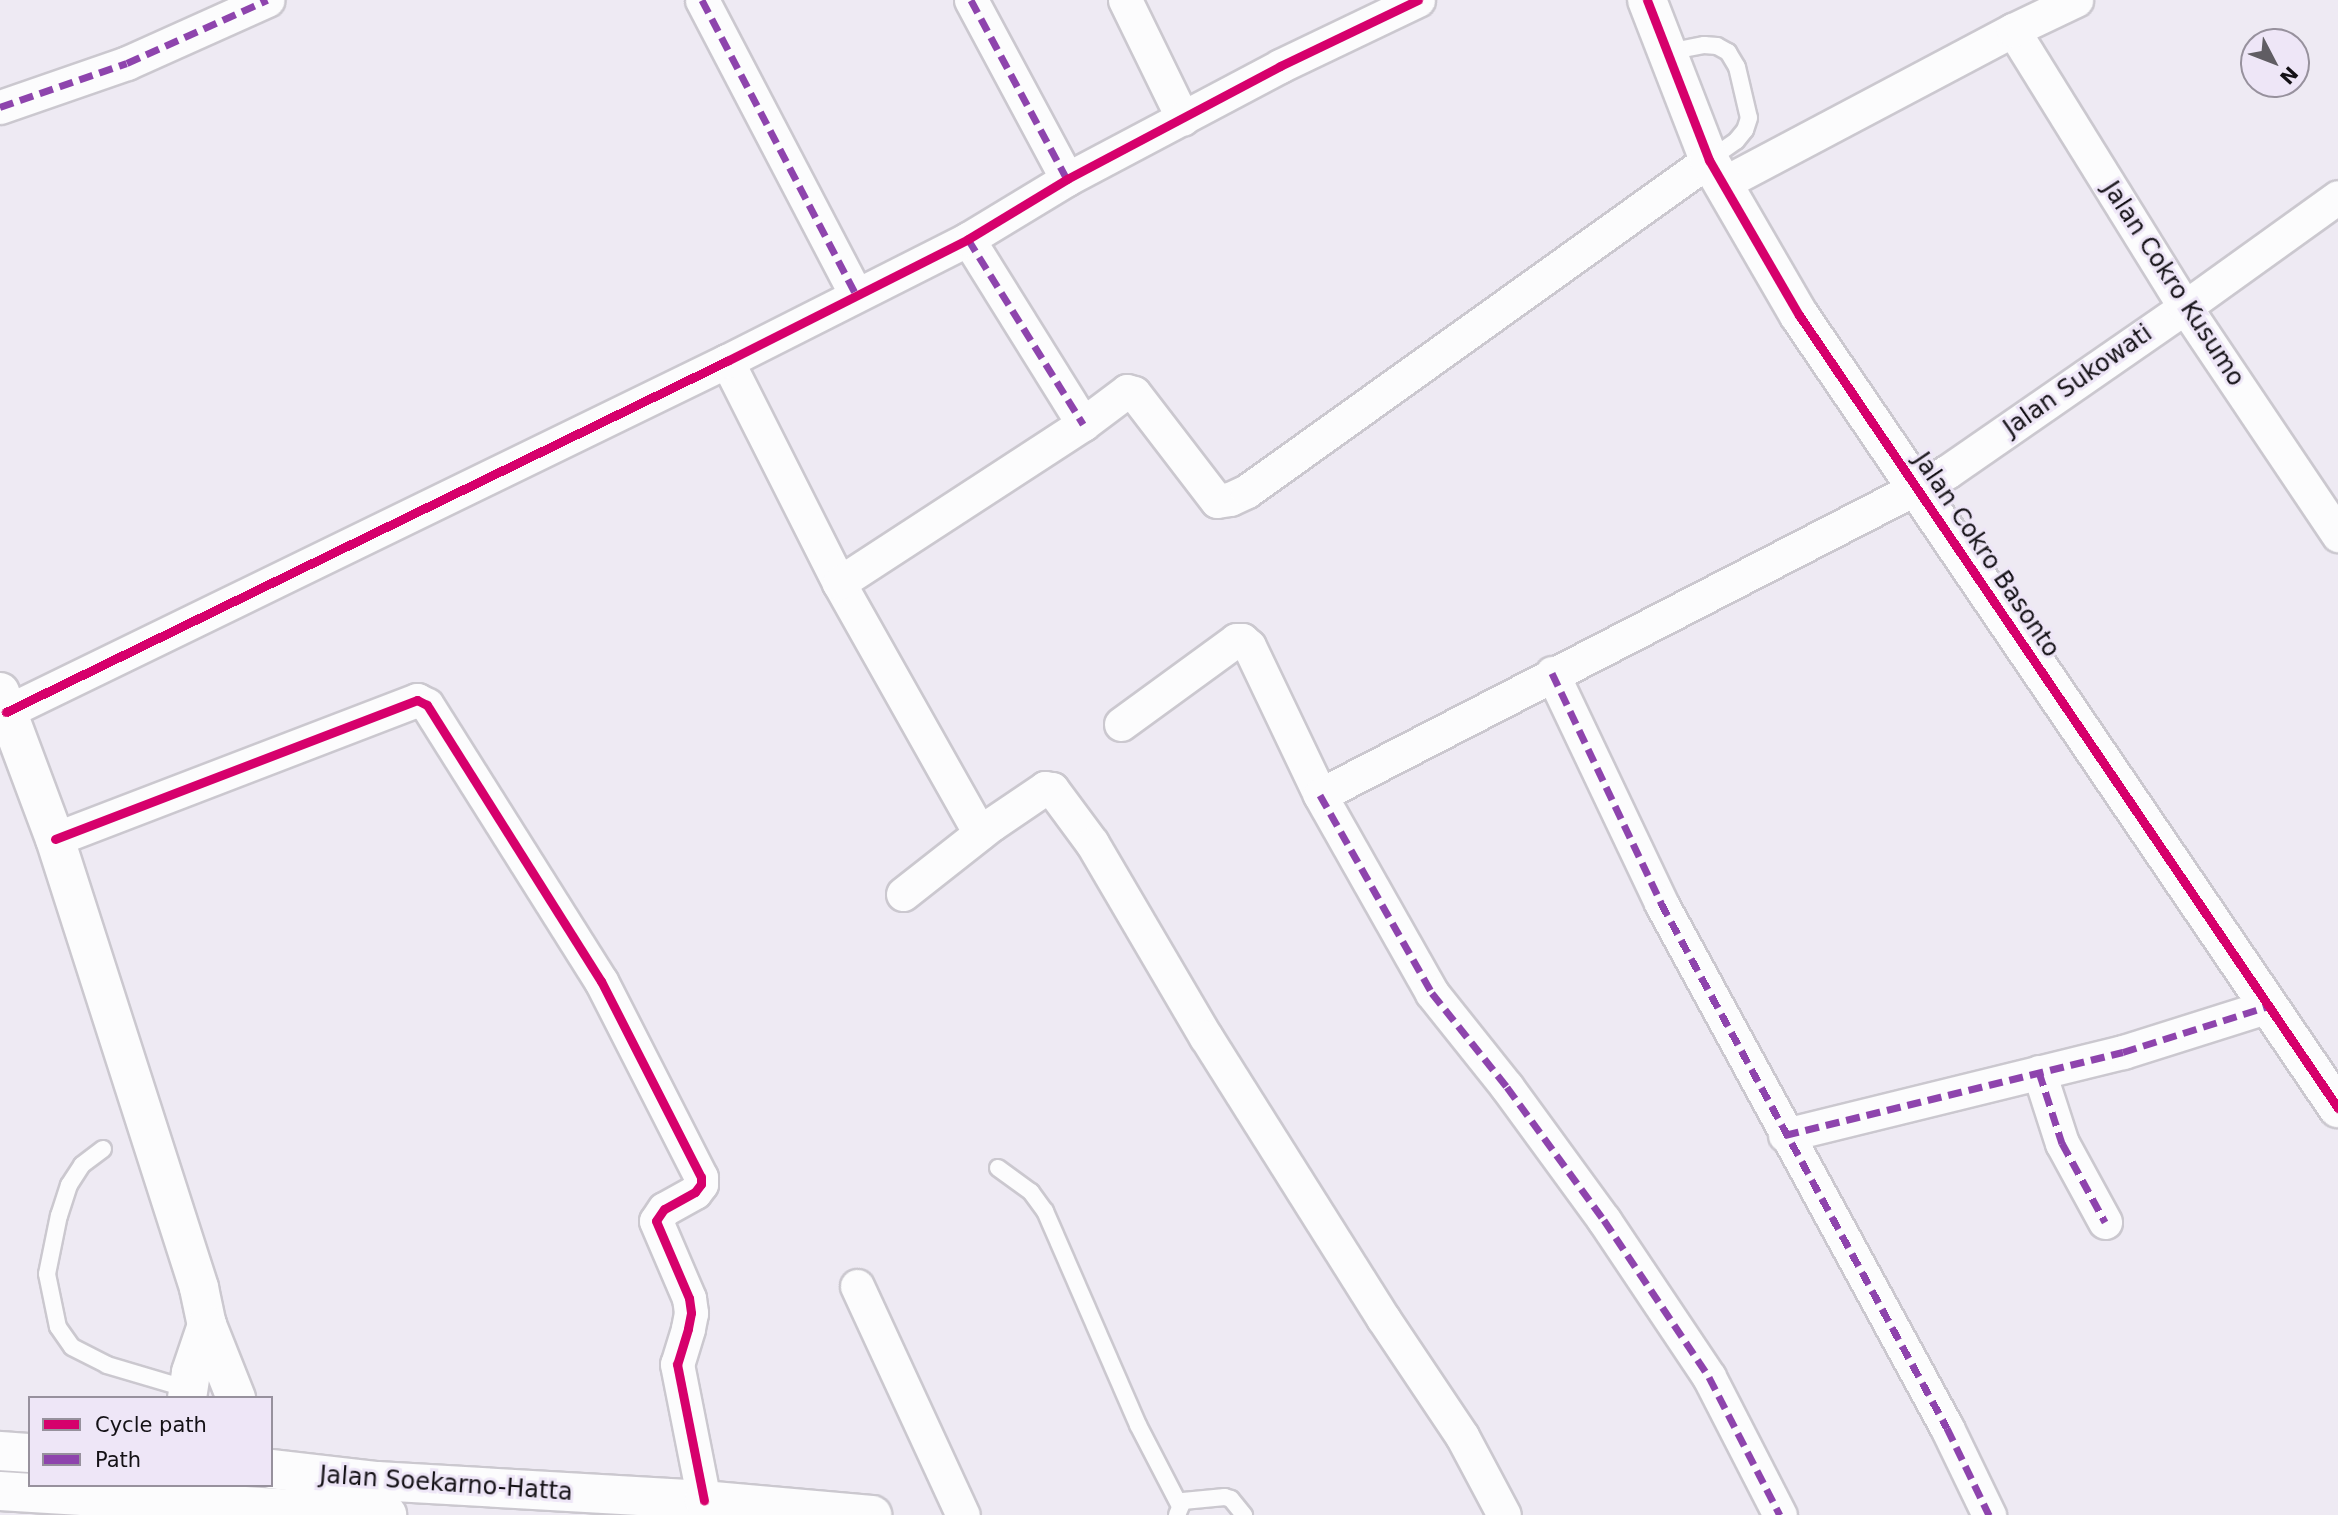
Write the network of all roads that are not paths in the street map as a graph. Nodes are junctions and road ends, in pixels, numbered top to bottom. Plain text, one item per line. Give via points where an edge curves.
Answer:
1 (267, 0) edge
2 (702, 0) edge
3 (971, 0) edge
4 (1125, 0) edge
5 (1418, 0) edge
6 (1647, 0) edge
7 (2076, 0) edge
8 (2013, 30) junction
9 (1668, 52) junction
10 (0, 107) edge
11 (1184, 119) junction
12 (1715, 172) junction
13 (1067, 179) junction
14 (2338, 197) edge
15 (968, 239) junction
16 (856, 294) junction
17 (2185, 307) junction
18 (727, 361) junction
19 (1083, 424) junction
20 (1917, 488) junction
21 (2338, 535) edge
22 (839, 583) junction
23 (1552, 673) junction
24 (3, 702) edge
25 (1121, 724) dead end
26 (1320, 795) junction
27 (980, 833) junction
28 (55, 839) junction
29 (903, 894) dead end
30 (2269, 1006) junction
31 (2039, 1072) junction
32 (2338, 1108) edge
33 (1785, 1135) junction
34 (103, 1149) dead end
35 (998, 1168) dead end
36 (2105, 1222) dead end
37 (857, 1286) dead end
38 (207, 1325) junction
39 (188, 1394) edge
40 (235, 1396) edge
41 (0, 1451) edge
42 (28, 1452) edge
43 (273, 1469) edge
44 (0, 1491) edge
45 (178, 1493) edge
46 (704, 1500) junction
47 (242, 1502) edge
48 (610, 1505) edge
49 (1178, 1509) edge
50 (387, 1515) edge
51 (872, 1515) edge
52 (963, 1515) edge
53 (1244, 1515) edge
54 (1504, 1515) edge
55 (1780, 1515) edge
56 (1989, 1515) edge

1 - 10 street via 127,62
2 - 16 street
3 - 13 street
4 - 11 street
5 - 11 street via 1280,66
6 - 9 main road, Jalan Cokro Basonto
7 - 8 street
8 - 12 street
8 - 17 street, Jalan Cokro Kusumo
9 - 12 main road, Jalan Cokro Basonto
9 - 12 lane via 1717,46 1728,52 1737,67 1749,118
11 - 13 street
12 - 19 street via 1230,499 1217,501 1134,393 1128,391
12 - 20 main road, Jalan Cokro Basonto via 1799,315
13 - 15 street
14 - 17 street, Jalan Sukowati
15 - 16 street
15 - 19 street
16 - 18 street
17 - 20 street, Jalan Sukowati via 1947,472
17 - 21 street, Jalan Cokro Kusumo
18 - 22 street
18 - 24 street
19 - 22 street
20 - 23 street, Jalan Sukowati
20 - 30 main road, Jalan Cokro Basonto
22 - 27 street
23 - 26 street, Jalan Sukowati
23 - 33 street via 1661,903
24 - 28 main road
25 - 26 street via 1242,640 1249,646
26 - 55 street via 1432,993 1556,1153 1709,1377
27 - 29 street
27 - 54 street via 1045,788 1059,796 1092,843 1206,1037 1462,1436
28 - 38 main road
28 - 46 street via 417,700 427,705 600,981 701,1177 695,1192 664,1209 656,1221 689,1298 691,1313 677,1364
30 - 31 street via 2179,1037
30 - 32 main road, Jalan Cokro Basonto
31 - 33 street
31 - 36 street via 2062,1143
33 - 56 street via 1874,1293
34 - 39 lane via 82,1165 59,1215 47,1274 58,1327 72,1348
35 - 49 lane via 1031,1192 1045,1211
37 - 52 street
38 - 39 main road
38 - 40 main road
41 - 42 main road
43 - 48 main road, Jalan Soekarno-Hatta
44 - 45 main road, Jalan Soekarno-Hatta
45 - 47 main road, Jalan Soekarno-Hatta
46 - 48 main road, Jalan Soekarno-Hatta
46 - 51 main road, Jalan Soekarno-Hatta
47 - 50 main road, Jalan Soekarno-Hatta
49 - 53 lane via 1183,1501 1225,1497

